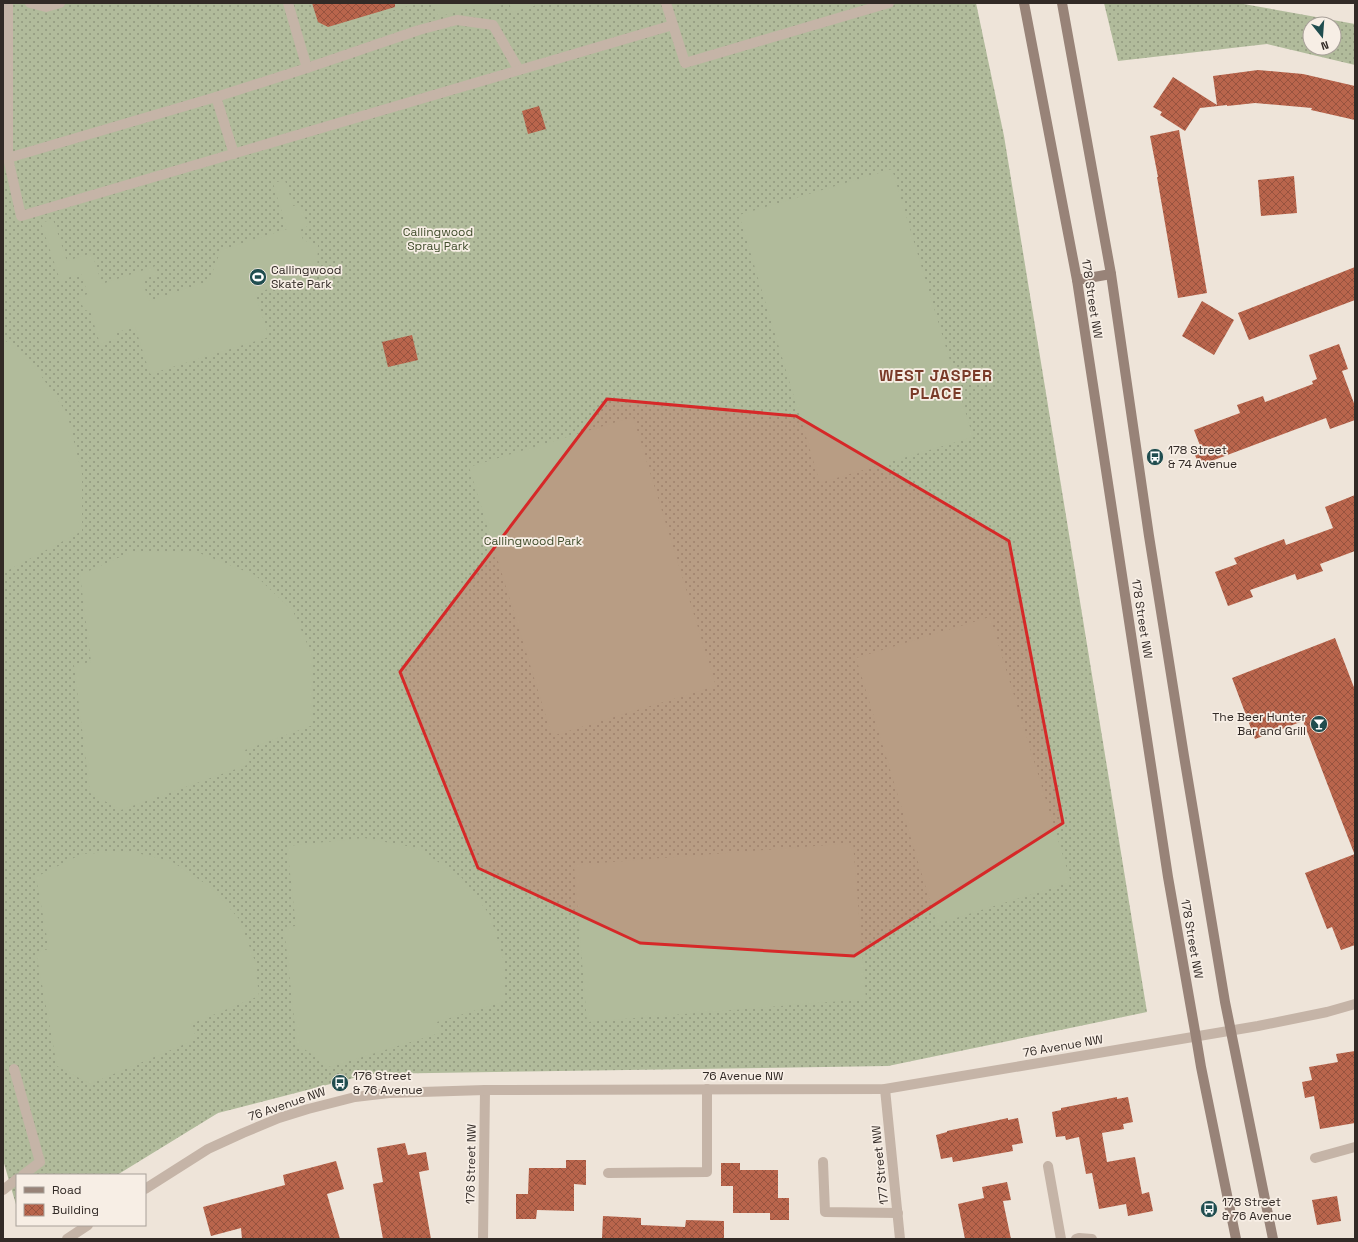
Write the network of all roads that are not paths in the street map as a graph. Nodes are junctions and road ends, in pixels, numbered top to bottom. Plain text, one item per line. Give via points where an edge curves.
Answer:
1 (8, 3) edge
2 (30, 3) edge
3 (60, 3) edge
4 (288, 3) edge
5 (666, 3) edge
6 (889, 3) edge
7 (1024, 3) edge
8 (1062, 3) edge
9 (673, 25) junction
10 (307, 68) junction
11 (519, 70) junction
12 (216, 97) junction
13 (234, 154) junction
14 (8, 158) junction
15 (1111, 274) junction
16 (1077, 280) junction
17 (1355, 1004) edge
18 (1231, 1030) junction
19 (1196, 1036) junction
20 (14, 1069) dead end
21 (707, 1089) junction
22 (885, 1089) junction
23 (485, 1090) junction
24 (1355, 1147) edge
25 (1315, 1158) dead end
26 (823, 1162) dead end
27 (1048, 1166) dead end
28 (608, 1173) dead end
29 (24, 1174) edge
30 (16, 1180) edge
31 (146, 1187) edge
32 (3, 1190) edge
33 (898, 1213) junction
34 (86, 1226) edge
35 (67, 1239) edge
36 (483, 1239) edge
37 (900, 1239) edge
38 (1061, 1239) edge
39 (1076, 1239) edge
40 (1092, 1239) edge
41 (1236, 1239) edge
42 (1273, 1239) edge

1 - 14 street
2 - 3 street via 46,7
4 - 10 street
5 - 9 street
6 - 9 street via 685,63
7 - 16 main road, 178 Street NW
8 - 15 main road, 178 Street NW
9 - 11 street
10 - 11 street via 419,30 458,20 493,25
10 - 12 street
11 - 13 street
12 - 13 street
12 - 14 street
13 - 14 street via 21,216
15 - 16 main road
15 - 18 main road, 178 Street NW via 1180,733
16 - 19 main road, 178 Street NW via 1168,877
17 - 18 street, 76 Avenue NW via 1319,1014
18 - 19 street, 76 Avenue NW
18 - 42 main road, 178 Street NW
19 - 22 street, 76 Avenue NW
19 - 41 main road, 178 Street NW via 1200,1067
20 - 29 street via 40,1162
21 - 22 street, 76 Avenue NW
21 - 23 street, 76 Avenue NW
21 - 28 street via 707,1172
22 - 33 street, 177 Street NW
23 - 31 street, 76 Avenue NW via 389,1093 355,1097 308,1109 272,1121 208,1150
23 - 36 street, 176 Street NW
24 - 25 street
26 - 33 street via 825,1212
27 - 38 street
30 - 32 street
33 - 37 street, 177 Street NW
34 - 35 street
39 - 40 street

